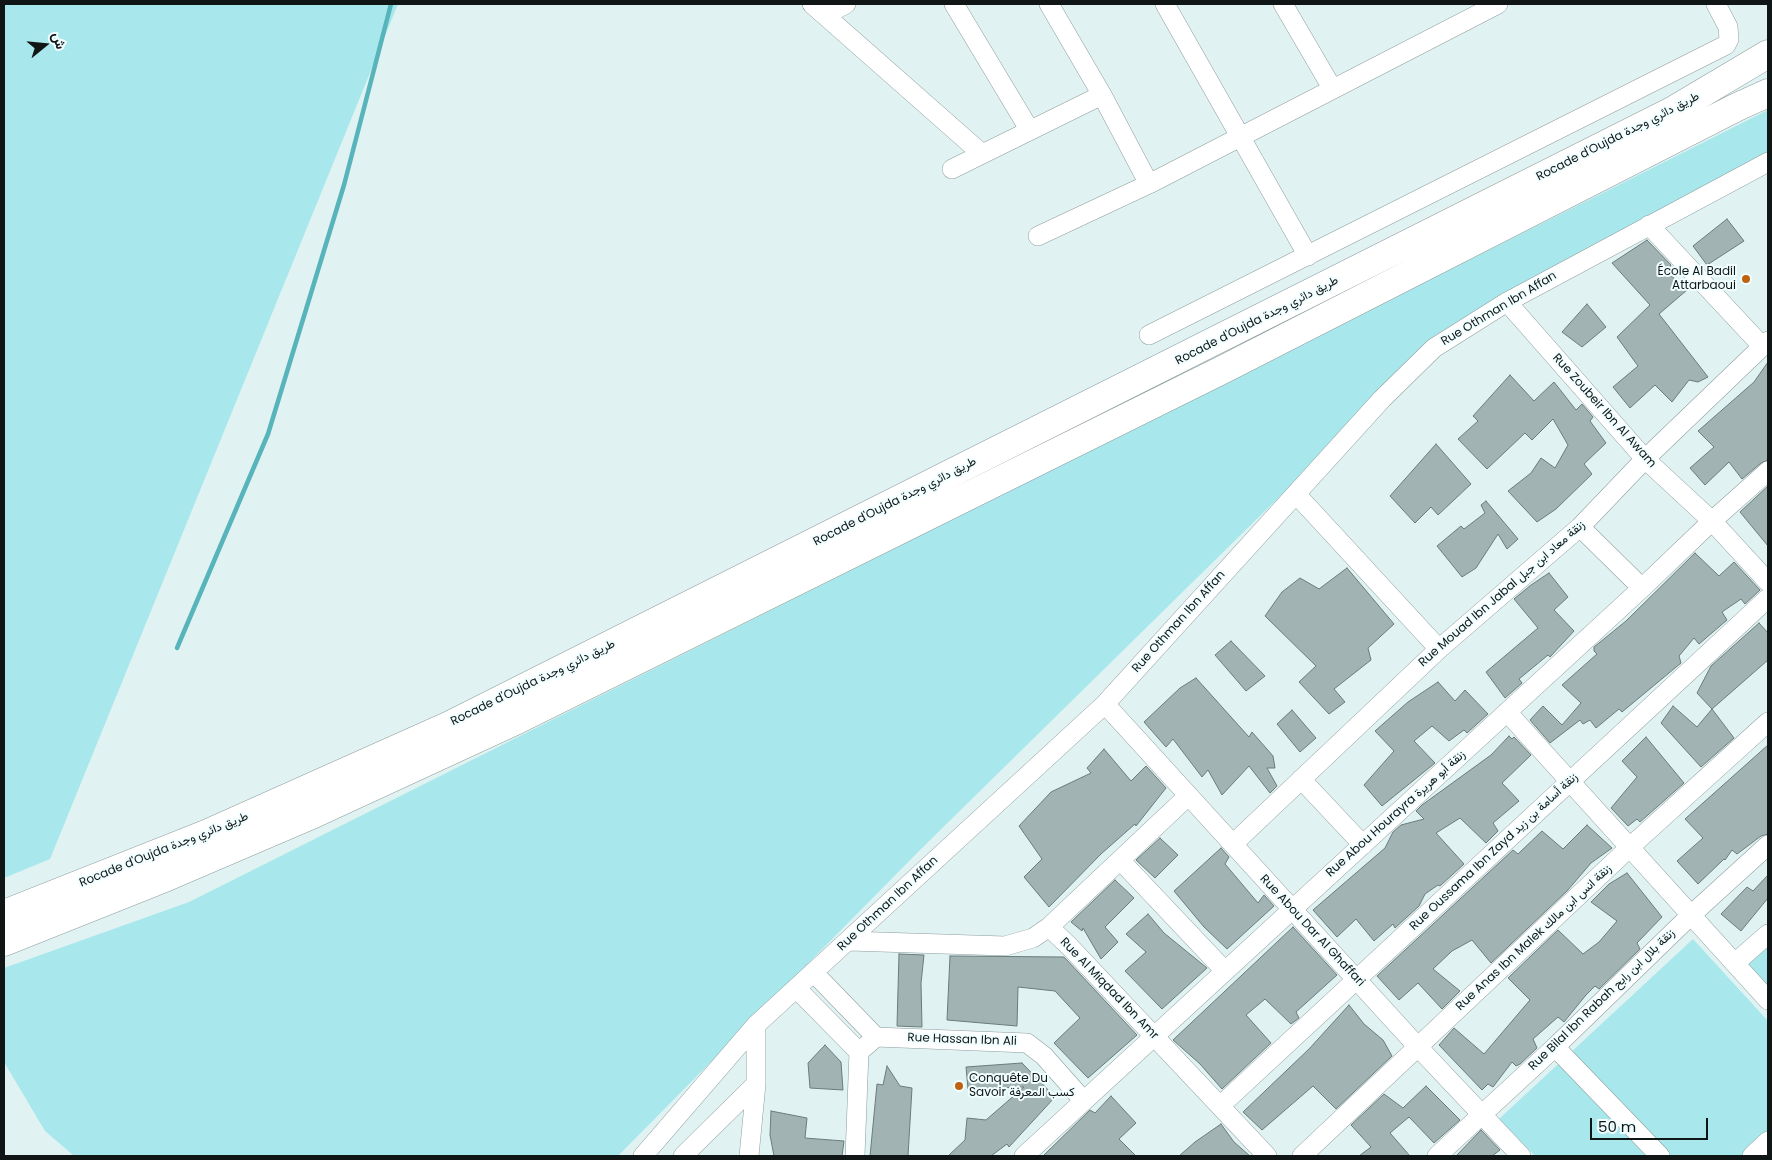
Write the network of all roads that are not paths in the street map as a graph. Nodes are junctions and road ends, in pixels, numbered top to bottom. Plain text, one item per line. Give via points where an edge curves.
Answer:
1 (846, 4) edge
2 (954, 4) edge
3 (1049, 4) edge
4 (1166, 4) edge
5 (1283, 4) edge
6 (1498, 4) edge
7 (1716, 4) edge
8 (819, 10) edge
9 (1768, 54) edge
10 (1332, 88) junction
11 (1768, 93) edge
12 (1102, 95) junction
13 (1029, 129) junction
14 (1242, 136) junction
15 (981, 153) junction
16 (1768, 162) edge
17 (952, 168) dead end
18 (1149, 184) junction
19 (1649, 225) junction
20 (1038, 236) dead end
21 (1308, 256) junction
22 (1507, 302) junction
23 (1149, 335) dead end
24 (1765, 344) edge
25 (1645, 459) junction
26 (1768, 471) edge
27 (1296, 494) junction
28 (1712, 521) junction
29 (1580, 527) junction
30 (1768, 582) edge
31 (1642, 588) junction
32 (1768, 598) edge
33 (1439, 649) junction
34 (1104, 704) junction
35 (1507, 712) junction
36 (1768, 722) edge
37 (1301, 779) junction
38 (1569, 781) junction
39 (1188, 796) junction
40 (1233, 844) junction
41 (1363, 845) junction
42 (1768, 846) edge
43 (1630, 847) junction
44 (1120, 860) junction
45 (1292, 909) junction
46 (4, 914) edge
47 (1690, 916) junction
48 (1048, 927) junction
49 (1768, 934) edge
50 (849, 940) junction
51 (4, 942) edge
52 (1735, 963) junction
53 (1225, 971) junction
54 (813, 972) junction
55 (1357, 978) junction
56 (796, 988) junction
57 (1768, 1000) edge
58 (756, 1025) junction
59 (1155, 1036) junction
60 (876, 1037) junction
61 (1418, 1047) junction
62 (1555, 1047) junction
63 (858, 1052) junction
64 (756, 1084) junction
65 (1083, 1100) junction
66 (1220, 1106) junction
67 (1482, 1115) junction
68 (1768, 1141) edge
69 (644, 1156) edge
70 (683, 1156) edge
71 (749, 1156) edge
72 (855, 1156) edge
73 (1024, 1156) edge
74 (1267, 1156) edge
75 (1302, 1156) edge
76 (1437, 1156) edge
77 (1521, 1156) edge
78 (1660, 1156) edge
79 (1752, 1156) edge

1 - 8 street
2 - 13 street
3 - 12 street
4 - 14 street
5 - 10 street
6 - 10 street
7 - 21 street via 1728,26 1726,45
8 - 15 street
9 - 46 highway, Rocade d'Oujda طريق دائري وجدة via 1656,120 450,724 206,834
10 - 14 street
11 - 51 highway, Rocade d'Oujda طريق دائري وجدة via 1224,369 518,720 307,817
12 - 13 street
12 - 18 street
13 - 15 street
14 - 18 street
14 - 21 street
15 - 17 street
16 - 19 street, Rue Othman Ibn Affan
18 - 20 street
19 - 22 street, Rue Othman Ibn Affan
19 - 24 street
21 - 23 street
22 - 25 street, Rue Zoubeir Ibn Al Awam
22 - 27 street, Rue Othman Ibn Affan via 1434,348 1382,399
24 - 25 street, Rue Mouad Ibn Jabal زنقة معاد ابن جبل
25 - 28 street, Rue Zoubeir Ibn Al Awam
25 - 29 street, Rue Mouad Ibn Jabal زنقة معاد ابن جبل
26 - 28 street, Rue Abou Hourayra زنقة أبو هريرة
27 - 33 street
27 - 34 street, Rue Othman Ibn Affan
28 - 30 street, Rue Zoubeir Ibn Al Awam
28 - 31 street, Rue Abou Hourayra زنقة أبو هريرة
29 - 31 street
29 - 33 street, Rue Mouad Ibn Jabal زنقة معاد ابن جبل
31 - 35 street, Rue Abou Hourayra زنقة أبو هريرة
32 - 38 street, Rue Oussama Ibn Zayd زنقة أسامة بن زيد
33 - 37 street, Rue Mouad Ibn Jabal زنقة معاد ابن جبل
34 - 39 street, Rue Abou Dar Al Ghaffari
34 - 50 street, Rue Othman Ibn Affan
35 - 38 street
35 - 41 street, Rue Abou Hourayra زنقة أبو هريرة
36 - 43 street, Rue Anas Ibn Malek زنقة انس ابن مالك
37 - 40 street, Rue Mouad Ibn Jabal زنقة معاد ابن جبل
37 - 41 street
38 - 43 street
38 - 55 street, Rue Oussama Ibn Zayd زنقة أسامة بن زيد
39 - 40 street, Rue Abou Dar Al Ghaffari
39 - 44 street
40 - 45 street, Rue Abou Dar Al Ghaffari
41 - 45 street, Rue Abou Hourayra زنقة أبو هريرة
42 - 47 street, Rue Bilal Ibn Rabah زنقة بلال ابن رابح
43 - 47 street
43 - 61 street, Rue Anas Ibn Malek زنقة انس ابن مالك
44 - 48 street
44 - 53 street
45 - 53 street, Rue Abou Hourayra زنقة أبو هريرة
45 - 55 street, Rue Abou Dar Al Ghaffari
47 - 52 street
47 - 62 street, Rue Bilal Ibn Rabah زنقة بلال ابن رابح
48 - 50 street via 1028,940 1005,946
48 - 59 street, Rue Al Miqdad Ibn Amr
49 - 52 street
50 - 54 street, Rue Othman Ibn Affan
52 - 57 street
53 - 59 street, Rue Abou Hourayra زنقة أبو هريرة
54 - 56 street, Rue Othman Ibn Affan
54 - 60 street
55 - 61 street, Rue Abou Dar Al Ghaffari
55 - 66 street, Rue Oussama Ibn Zayd زنقة أسامة بن زيد
56 - 58 street, Rue Othman Ibn Affan
56 - 63 street
58 - 64 street
58 - 69 street, Rue Othman Ibn Affan
59 - 65 street, Rue Abou Hourayra زنقة أبو هريرة
59 - 66 street, Rue Al Miqdad Ibn Amr
60 - 63 street
60 - 65 street, Rue Hassan Ibn Ali via 1027,1043 1044,1056
61 - 67 street, Rue Abou Dar Al Ghaffari
61 - 75 street, Rue Anas Ibn Malek زنقة انس ابن مالك
62 - 67 street, Rue Bilal Ibn Rabah زنقة بلال ابن رابح
62 - 78 street
63 - 72 street
64 - 70 street
64 - 71 street
65 - 73 street, Rue Abou Hourayra زنقة أبو هريرة
66 - 74 street, Rue Al Miqdad Ibn Amr
67 - 76 street, Rue Bilal Ibn Rabah زنقة بلال ابن رابح
67 - 77 street, Rue Abou Dar Al Ghaffari
68 - 79 street

